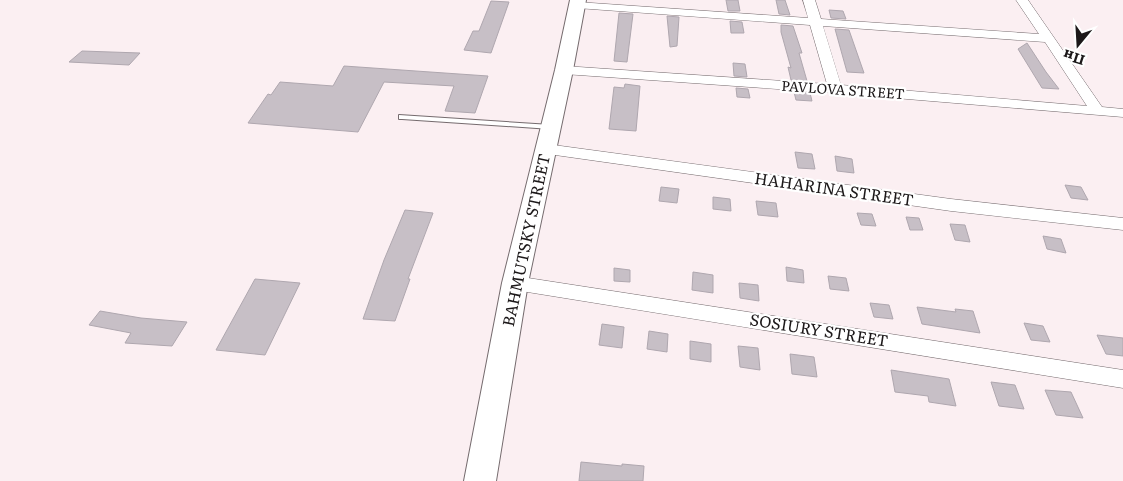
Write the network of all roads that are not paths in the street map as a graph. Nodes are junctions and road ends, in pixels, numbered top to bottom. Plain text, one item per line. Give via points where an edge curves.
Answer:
1 (809, 0) edge
2 (1022, 0) edge
3 (577, 3) edge
4 (816, 23) junction
5 (1050, 39) junction
6 (564, 70) junction
7 (835, 89) junction
8 (1098, 111) junction
9 (1123, 113) edge
10 (402, 117) dead end
11 (548, 138) junction
12 (1123, 224) edge
13 (515, 283) junction
14 (1123, 378) edge
15 (480, 481) edge

1 - 4 street
2 - 5 street
3 - 4 street
3 - 6 main road, BAHMUTSKY STREET
4 - 5 street
4 - 7 street
5 - 8 street
6 - 7 street, PAVLOVA STREET
6 - 11 main road, BAHMUTSKY STREET
7 - 8 street, PAVLOVA STREET
8 - 9 street, PAVLOVA STREET
10 - 11 lane
11 - 12 street, HAHARINA STREET via 951,205
11 - 13 main road, BAHMUTSKY STREET
13 - 14 street, SOSIURY STREET
13 - 15 main road, BAHMUTSKY STREET

